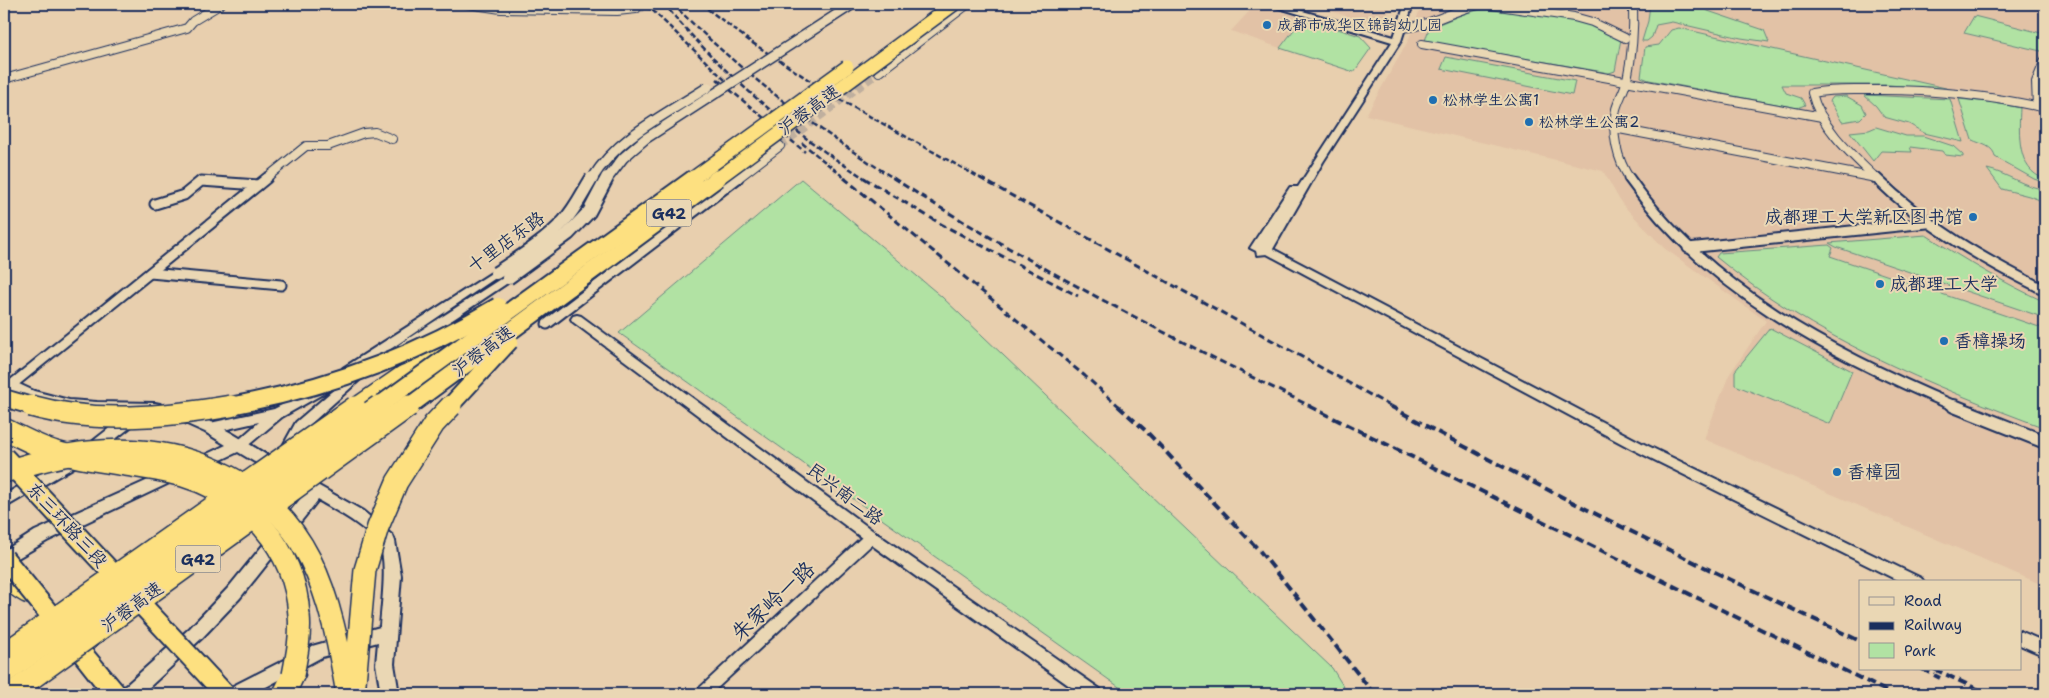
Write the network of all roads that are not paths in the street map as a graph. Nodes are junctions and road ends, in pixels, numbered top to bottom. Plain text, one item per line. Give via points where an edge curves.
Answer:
1 (221, 4) edge
2 (468, 4) edge
3 (839, 4) edge
4 (853, 4) edge
5 (935, 4) edge
6 (954, 4) edge
7 (968, 4) edge
8 (1270, 4) edge
9 (1282, 4) edge
10 (1401, 4) edge
11 (1409, 4) edge
12 (1633, 4) edge
13 (636, 9) dead end
14 (1402, 28) junction
15 (1625, 38) dead end
16 (1393, 39) junction
17 (1422, 44) dead end
18 (2045, 60) edge
19 (879, 72) tunnel mouth
20 (4, 79) edge
21 (1627, 80) junction
22 (2041, 107) edge
23 (1822, 116) junction
24 (1614, 128) junction
25 (392, 139) dead end
26 (780, 146) tunnel mouth
27 (730, 168) junction
28 (1876, 178) junction
29 (258, 185) junction
30 (155, 204) dead end
31 (632, 223) junction
32 (1927, 223) junction
33 (1688, 248) junction
34 (1262, 250) junction
35 (150, 273) junction
36 (281, 285) dead end
37 (2045, 290) edge
38 (483, 317) junction
39 (577, 319) dead end
40 (546, 324) dead end
41 (518, 333) junction
42 (6, 388) edge
43 (144, 407) junction
44 (278, 413) junction
45 (210, 428) junction
46 (4, 429) edge
47 (2045, 442) edge
48 (240, 445) junction
49 (4, 457) edge
50 (278, 468) junction
51 (4, 472) edge
52 (316, 491) junction
53 (4, 502) edge
54 (870, 537) junction
55 (4, 558) edge
56 (4, 578) edge
57 (1894, 580) edge
58 (1912, 580) edge
59 (40, 602) junction
60 (2022, 630) edge
61 (388, 632) junction
62 (2022, 639) edge
63 (2045, 640) edge
64 (2045, 649) edge
65 (4, 654) edge
66 (4, 673) edge
67 (10, 694) edge
68 (28, 694) edge
69 (115, 694) edge
70 (130, 694) edge
71 (225, 694) edge
72 (236, 694) edge
73 (284, 694) edge
74 (347, 694) edge
75 (354, 694) edge
76 (390, 694) edge
77 (702, 694) edge
78 (1094, 694) edge

1 - 20 street via 187,28
2 - 13 street via 501,9
3 - 44 street, 十里店东路, bridge via 632,136 596,170 572,212 553,232 321,389
4 - 50 street, 十里店东路, bridge via 645,139 610,173 589,212 568,234 508,278 344,386 301,425
5 - 31 highway, 沪蓉高速 / G42, bridge
6 - 27 highway, 沪蓉高速 / G42, bridge
7 - 19 street
8 - 16 street
9 - 16 street
10 - 16 street
11 - 14 street
12 - 21 street via 1634,26
14 - 15 street via 1418,27 1474,5 1485,4 1592,22
14 - 16 street
16 - 34 street
17 - 21 street
18 - 22 street via 2034,91
21 - 23 street
21 - 24 street via 1616,108
22 - 23 street via 1964,93 1827,89 1812,93 1814,104
23 - 28 street
24 - 28 street
24 - 33 street via 1624,169 1662,223
25 - 29 street via 375,132 328,146 306,146
26 - 40 street
27 - 41 highway, bridge via 676,218
27 - 67 highway, 沪蓉高速 / G42, bridge via 343,455
28 - 32 street
29 - 30 street via 201,181 184,195
29 - 35 street
31 - 38 highway, bridge via 551,271
31 - 66 highway, 沪蓉高速 / G42, bridge
32 - 33 street
32 - 37 street
33 - 47 street via 1755,301 1859,362 1952,405
34 - 57 street via 1638,455
34 - 58 street via 1750,503
35 - 36 street
35 - 42 street
38 - 42 highway, bridge via 397,357 343,376 287,394 213,410 125,417 77,416 38,408
38 - 65 highway, bridge
39 - 54 street, 民兴南二路
41 - 68 highway, bridge
41 - 75 highway, bridge via 434,424 397,482 365,570
42 - 43 main road via 78,406
43 - 45 main road via 161,409
43 - 53 main road via 122,429
44 - 45 street, 十里店东路
44 - 48 street
45 - 48 main road
46 - 73 highway, bridge via 51,450 95,461 167,471 224,491 246,507 279,548 293,576 301,613 299,648 293,675
48 - 50 main road
48 - 55 main road via 41,536
49 - 71 highway, 东三环路三段, bridge
50 - 52 main road
51 - 74 highway, bridge via 47,459 126,449 160,452 196,461 248,486 267,501 291,528 322,584 337,633
52 - 61 main road via 357,515 387,541 392,576
52 - 70 main road via 234,593
54 - 77 street, 朱家岭一路
54 - 78 street, 民兴南二路
55 - 59 highway, bridge
56 - 59 highway, bridge
59 - 69 highway, bridge
60 - 63 street
61 - 72 main road via 318,651
61 - 76 main road via 385,664
62 - 64 street

